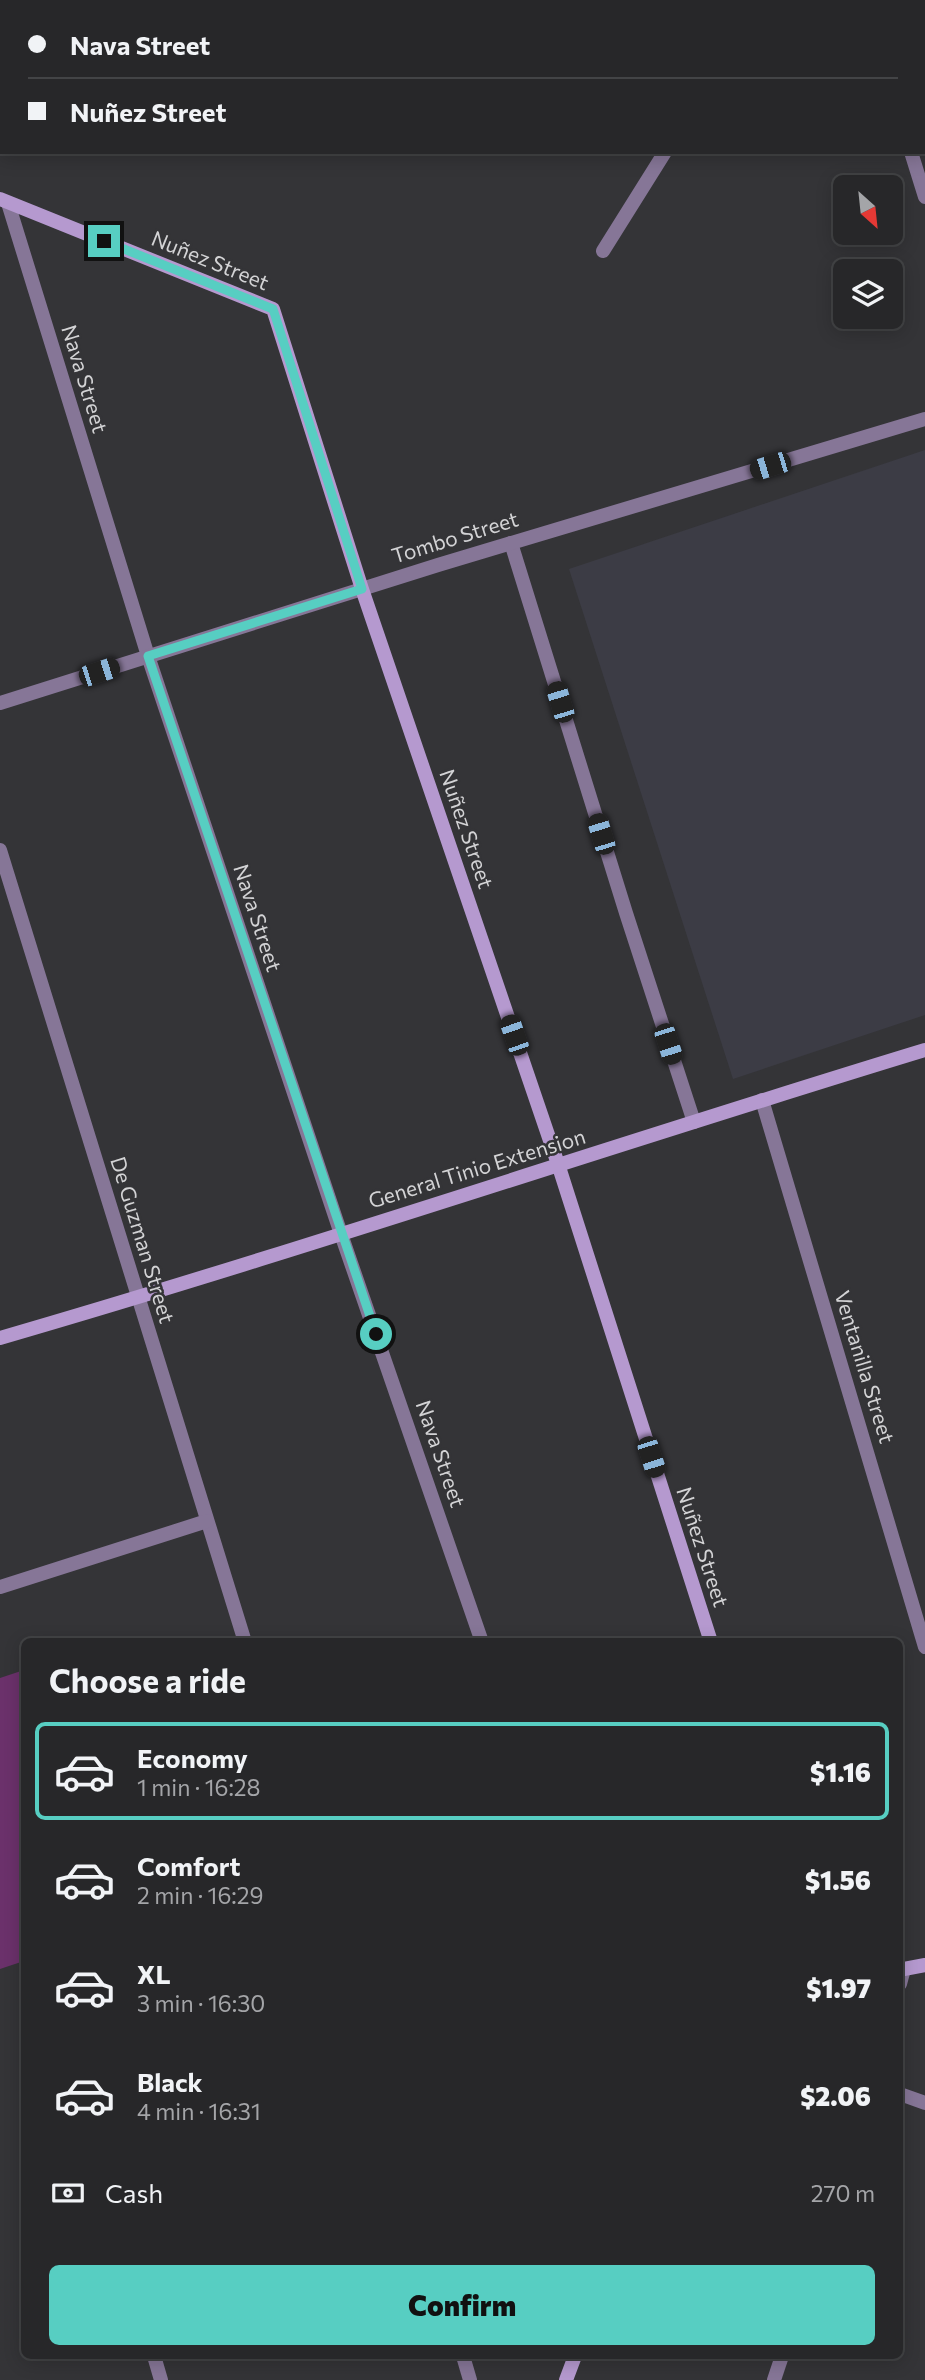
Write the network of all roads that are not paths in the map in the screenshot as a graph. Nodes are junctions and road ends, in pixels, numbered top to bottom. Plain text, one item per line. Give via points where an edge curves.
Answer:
1 (664, 154) edge
2 (912, 154) edge
3 (925, 197) edge
4 (4, 201) edge
5 (603, 251) dead end
6 (925, 419) edge
7 (511, 543) junction
8 (362, 589) junction
9 (148, 656) junction
10 (0, 703) edge
11 (0, 850) edge
12 (925, 1051) edge
13 (762, 1100) junction
14 (694, 1122) junction
15 (559, 1167) junction
16 (341, 1234) junction
17 (137, 1298) junction
18 (0, 1338) edge
19 (207, 1521) junction
20 (0, 1587) edge
21 (244, 1638) edge
22 (481, 1638) edge
23 (709, 1638) edge
24 (925, 1647) edge
25 (925, 1965) edge
26 (903, 1972) edge
27 (903, 2095) edge
28 (925, 2103) edge
29 (155, 2359) edge
30 (464, 2359) edge
31 (574, 2359) edge
32 (781, 2359) edge
33 (161, 2380) edge
34 (470, 2380) edge
35 (566, 2380) edge
36 (774, 2380) edge

1 - 5 street
2 - 3 street
4 - 8 street, Nuñez Street via 273,309
4 - 9 street, Nava Street
6 - 7 street, Tombo Street
7 - 8 street, Tombo Street
7 - 14 street
8 - 9 street, Tombo Street
8 - 15 street, Nuñez Street
9 - 10 street, Tombo Street
9 - 16 street, Nava Street
11 - 17 street, De Guzman Street
12 - 13 street, General Tinio Extension
13 - 14 street, General Tinio Extension
13 - 24 street, Ventanilla Street
14 - 15 street, General Tinio Extension
15 - 16 street, General Tinio Extension
15 - 23 street, Nuñez Street
16 - 17 street, General Tinio Extension
16 - 22 street, Nava Street
17 - 18 street, General Tinio Extension
17 - 19 street, De Guzman Street
19 - 20 street
19 - 21 street, De Guzman Street
25 - 26 street
27 - 28 street
29 - 33 street
30 - 34 street
31 - 35 street
32 - 36 street

